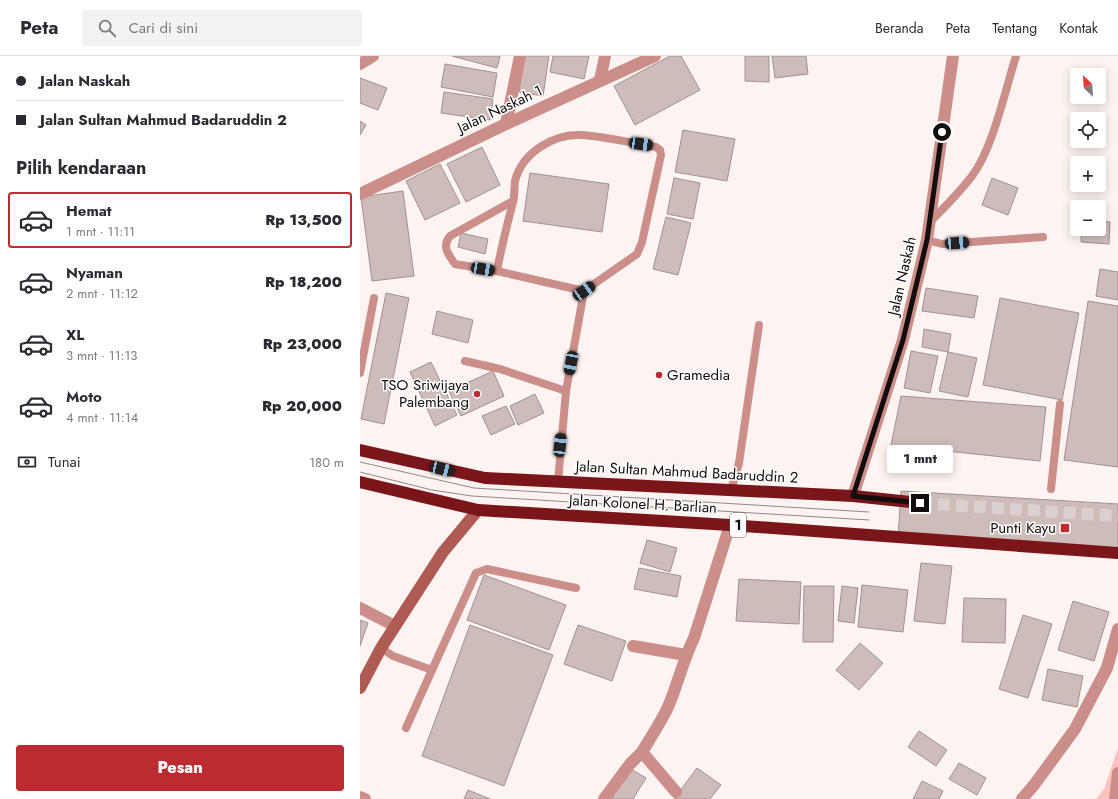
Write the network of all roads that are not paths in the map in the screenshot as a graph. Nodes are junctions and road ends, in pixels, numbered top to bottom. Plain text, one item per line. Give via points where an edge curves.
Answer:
1 (373, 56) edge
2 (520, 56) edge
3 (605, 56) edge
4 (654, 56) edge
5 (953, 56) edge
6 (1016, 56) edge
7 (360, 64) edge
8 (600, 80) junction
9 (506, 124) junction
10 (360, 194) edge
11 (513, 201) junction
12 (928, 224) junction
13 (1043, 237) dead end
14 (927, 240) junction
15 (497, 271) junction
16 (584, 291) junction
17 (374, 298) dead end
18 (759, 325) dead end
19 (466, 361) dead end
20 (360, 372) edge
21 (566, 391) junction
22 (1060, 404) dead end
23 (360, 450) edge
24 (360, 482) edge
25 (558, 482) junction
26 (1052, 489) dead end
27 (731, 490) junction
28 (853, 496) junction
29 (920, 503) tunnel mouth
30 (478, 510) junction
31 (730, 525) junction
32 (1118, 553) edge
33 (576, 588) dead end
34 (360, 608) edge
35 (395, 626) junction
36 (1118, 629) edge
37 (633, 646) dead end
38 (381, 648) junction
39 (686, 655) junction
40 (432, 670) junction
41 (360, 688) edge
42 (406, 728) dead end
43 (642, 752) junction
44 (1118, 773) edge
45 (676, 792) dead end
46 (360, 797) edge
47 (365, 799) edge
48 (604, 799) edge
49 (1022, 799) edge
50 (1115, 799) edge

1 - 7 street
2 - 9 street
3 - 8 street
4 - 8 street, Jalan Naskah 1
5 - 12 street, Jalan Naskah
6 - 12 lane via 981,161 973,175
8 - 9 street, Jalan Naskah 1
9 - 10 street, Jalan Naskah 1
11 - 15 lane
11 - 15 lane via 446,240 446,252 455,264
11 - 16 lane via 515,181 522,165 540,147 555,138 579,135 656,146 660,150 643,238 637,254
12 - 14 street, Jalan Naskah
13 - 14 lane via 942,244
14 - 28 street, Jalan Naskah via 903,340
15 - 16 lane
16 - 21 lane
17 - 20 lane
18 - 27 lane via 739,463
19 - 21 lane via 500,369
21 - 25 lane
22 - 26 lane
23 - 25 highway, Jalan Sultan Mahmud Badaruddin 2 / 1 via 485,478
24 - 30 highway, Jalan Kolonel H. Barlian / 1
25 - 27 highway, Jalan Sultan Mahmud Badaruddin 2 / 1
27 - 28 highway, Jalan Sultan Mahmud Badaruddin 2 / 1
28 - 29 highway, Jalan Sultan Mahmud Badaruddin 2 / 1
30 - 31 highway, Jalan Kolonel H. Barlian / 1
30 - 35 street via 444,552
31 - 32 highway, Jalan Kolonel H. Barlian / 1
31 - 39 street via 694,638
33 - 40 lane via 487,569 481,570 476,573
34 - 35 street
35 - 38 street
36 - 49 street via 1107,668 1075,728
37 - 39 street
38 - 40 lane via 393,656
38 - 41 street
39 - 43 street via 668,708
40 - 42 lane
43 - 45 street
43 - 48 street
44 - 50 street
46 - 47 street

